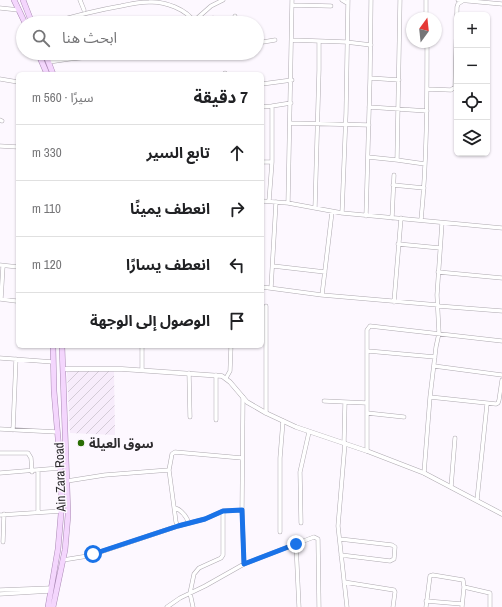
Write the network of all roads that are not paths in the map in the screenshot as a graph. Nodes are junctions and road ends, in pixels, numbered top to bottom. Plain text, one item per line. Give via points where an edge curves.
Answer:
1 (14, 0) edge
2 (23, 0) edge
3 (81, 0) edge
4 (223, 0) edge
5 (292, 0) edge
6 (342, 0) edge
7 (371, 0) edge
8 (400, 0) edge
9 (426, 0) edge
10 (458, 0) edge
11 (464, 0) edge
12 (488, 1) edge
13 (347, 2) edge
14 (502, 4) edge
15 (292, 5) junction
16 (331, 6) dead end
17 (0, 8) edge
18 (19, 10) junction
19 (84, 10) dead end
20 (426, 12) edge
21 (22, 16) edge
22 (29, 16) edge
23 (78, 16) edge
24 (188, 16) edge
25 (200, 16) edge
26 (275, 40) dead end
27 (292, 40) junction
28 (319, 41) junction
29 (264, 42) edge
30 (346, 42) junction
31 (371, 45) junction
32 (427, 48) edge
33 (41, 60) edge
34 (62, 60) edge
35 (49, 62) joint
36 (46, 72) edge
37 (52, 72) edge
38 (370, 78) junction
39 (0, 79) edge
40 (292, 80) junction
41 (399, 80) junction
42 (16, 82) edge
43 (264, 84) edge
44 (427, 89) junction
45 (291, 103) junction
46 (272, 106) junction
47 (264, 107) edge
48 (369, 107) junction
49 (398, 109) junction
50 (427, 111) junction
51 (290, 123) junction
52 (317, 123) junction
53 (345, 124) junction
54 (369, 125) junction
55 (0, 146) edge
56 (16, 147) edge
57 (368, 157) junction
58 (397, 160) junction
59 (264, 162) edge
60 (272, 162) junction
61 (425, 164) junction
62 (394, 175) dead end
63 (393, 185) junction
64 (424, 188) junction
65 (264, 201) edge
66 (269, 201) junction
67 (276, 202) junction
68 (288, 203) junction
69 (315, 208) junction
70 (332, 212) junction
71 (342, 213) junction
72 (366, 216) junction
73 (392, 218) junction
74 (401, 218) junction
75 (421, 220) junction
76 (442, 223) junction
77 (502, 228) edge
78 (398, 244) junction
79 (440, 248) junction
80 (2, 266) edge
81 (273, 266) junction
82 (16, 267) edge
83 (325, 272) junction
84 (438, 272) junction
85 (502, 278) edge
86 (264, 287) edge
87 (271, 288) junction
88 (322, 295) junction
89 (1, 299) edge
90 (16, 301) dead end
91 (394, 302) junction
92 (438, 305) junction
93 (266, 306) dead end
94 (502, 311) edge
95 (439, 333) junction
96 (502, 341) edge
97 (53, 348) edge
98 (62, 348) edge
99 (142, 348) edge
100 (231, 348) edge
101 (368, 350) junction
102 (435, 357) junction
103 (0, 358) edge
104 (16, 359) junction
105 (53, 362) junction
106 (434, 366) junction
107 (63, 369) junction
108 (142, 370) junction
109 (189, 373) junction
110 (216, 374) junction
111 (502, 375) edge
112 (226, 378) junction
113 (502, 380) edge
114 (54, 392) junction
115 (64, 392) junction
116 (501, 394) edge
117 (242, 397) junction
118 (430, 397) junction
119 (324, 401) dead end
120 (345, 402) junction
121 (367, 403) junction
122 (487, 404) junction
123 (266, 413) junction
124 (367, 413) junction
125 (190, 417) dead end
126 (404, 417) dead end
127 (216, 420) dead end
128 (283, 421) junction
129 (0, 429) edge
130 (13, 430) junction
131 (57, 432) junction
132 (309, 432) junction
133 (455, 438) dead end
134 (345, 443) junction
135 (367, 451) junction
136 (0, 453) edge
137 (242, 458) junction
138 (60, 468) junction
139 (38, 470) junction
140 (169, 470) junction
141 (32, 472) junction
142 (0, 473) edge
143 (424, 473) junction
144 (67, 481) junction
145 (451, 486) junction
146 (477, 500) junction
147 (175, 508) junction
148 (242, 510) junction
149 (62, 511) junction
150 (223, 511) junction
151 (38, 512) junction
152 (2, 514) edge
153 (502, 514) edge
154 (301, 522) dead end
155 (189, 523) junction
156 (178, 526) junction
157 (280, 532) dead end
158 (340, 539) junction
159 (3, 542) dead end
160 (296, 544) junction
161 (341, 555) junction
162 (63, 560) junction
163 (244, 564) junction
164 (344, 582) junction
165 (464, 587) junction
166 (0, 590) edge
167 (51, 590) junction
168 (190, 593) junction
169 (0, 594) edge
170 (426, 601) junction
171 (462, 605) edge
172 (48, 607) edge
173 (53, 607) edge
174 (166, 607) edge
175 (193, 607) edge
176 (299, 607) edge
177 (319, 607) edge
178 (347, 607) edge
179 (393, 607) edge
180 (426, 607) edge
181 (490, 607) edge

1 - 18 main road
2 - 22 main road
3 - 19 street
4 - 25 street via 211,6
5 - 15 street
6 - 13 street
7 - 31 street
8 - 41 street
9 - 20 street
10 - 11 street
11 - 12 street
11 - 44 street via 457,7 455,87 451,90
12 - 14 street
13 - 30 street
15 - 16 street
15 - 27 street
17 - 18 street
18 - 21 main road
23 - 24 street via 148,2 165,4
26 - 29 street
27 - 28 street
27 - 40 street
28 - 30 street
28 - 52 street
30 - 31 street
30 - 53 street
31 - 38 street
32 - 44 street
33 - 36 main road
34 - 35 street
35 - 37 main road
38 - 41 street
38 - 48 street
39 - 42 street
40 - 43 street
40 - 45 street
41 - 49 street
44 - 50 street
45 - 46 street
45 - 51 street
46 - 47 street
46 - 60 street
48 - 49 street
48 - 54 street
49 - 50 street
49 - 58 street
50 - 61 street
51 - 52 street
51 - 68 street
52 - 53 street
52 - 69 street
53 - 54 street
53 - 71 street
54 - 57 street
55 - 56 street
57 - 58 street
57 - 72 street
58 - 61 street
59 - 60 street
60 - 66 street
61 - 64 street
62 - 63 street
63 - 64 street
63 - 73 street
64 - 75 street
65 - 66 street
66 - 67 street
67 - 68 street
67 - 81 street
68 - 69 street
69 - 70 street
70 - 71 street
70 - 83 street
71 - 72 street
72 - 73 street
73 - 74 street
74 - 75 street
74 - 78 street
75 - 76 street
76 - 77 street
76 - 79 street
78 - 79 street
78 - 91 street
79 - 84 street
80 - 82 street
80 - 89 street
81 - 83 street
81 - 87 street
83 - 88 street
84 - 85 street
84 - 92 street
86 - 87 street
87 - 88 street
88 - 91 street
89 - 90 street
91 - 92 street
92 - 94 street
92 - 95 street
93 - 123 street
95 - 96 street
95 - 101 street via 370,326 367,330
95 - 102 street
97 - 105 main road, Ain Zara Road
98 - 107 main road, Ain Zara Road
99 - 108 street
100 - 112 street via 230,367
101 - 102 street
101 - 121 street
102 - 106 street
103 - 104 street
104 - 105 street
104 - 130 street
105 - 114 main road, Ain Zara Road
106 - 111 street
106 - 118 street
107 - 108 street
107 - 115 main road, Ain Zara Road
108 - 109 street
109 - 110 street
109 - 125 street
110 - 112 street
110 - 127 street
112 - 117 street
113 - 116 street
114 - 115 main road
114 - 131 main road, Ain Zara Road
115 - 144 main road, Ain Zara Road
116 - 122 street via 498,403
117 - 123 street
117 - 137 street
118 - 122 street
118 - 143 street
119 - 120 street
120 - 121 street
120 - 134 street
121 - 124 street
122 - 146 street
123 - 128 street
124 - 126 street
124 - 135 street
128 - 132 street
128 - 157 street
129 - 130 street
130 - 131 street
131 - 138 main road, Ain Zara Road
132 - 134 street
132 - 154 street via 300,472
133 - 145 street
134 - 135 street
134 - 158 street via 338,518
135 - 143 street
136 - 141 street via 28,453
137 - 140 street via 175,452 172,454
137 - 148 street
138 - 139 street
138 - 149 main road, Ain Zara Road
139 - 141 street
139 - 151 street
140 - 144 street
140 - 147 street
141 - 142 street
143 - 145 street
144 - 162 main road, Ain Zara Road via 68,520
145 - 146 street
146 - 153 street
147 - 155 street via 186,516
147 - 156 street
148 - 150 street
148 - 163 street
149 - 151 street
149 - 167 main road, Ain Zara Road
150 - 155 street
150 - 168 street via 223,555 199,568 194,574
151 - 152 street
152 - 159 street
155 - 156 street
156 - 162 street via 88,556
158 - 161 street
158 - 161 street via 395,547 394,558 390,561
160 - 163 street
160 - 176 street
160 - 177 street via 314,537 318,539
161 - 164 street
162 - 173 main road, Ain Zara Road
163 - 168 street
164 - 178 street
164 - 179 street via 394,590
165 - 170 street via 461,578 431,575
165 - 171 street
165 - 181 street via 490,593
166 - 167 street
167 - 169 street
167 - 172 main road, Ain Zara Road
168 - 174 street
168 - 175 street
170 - 171 street
170 - 180 street

